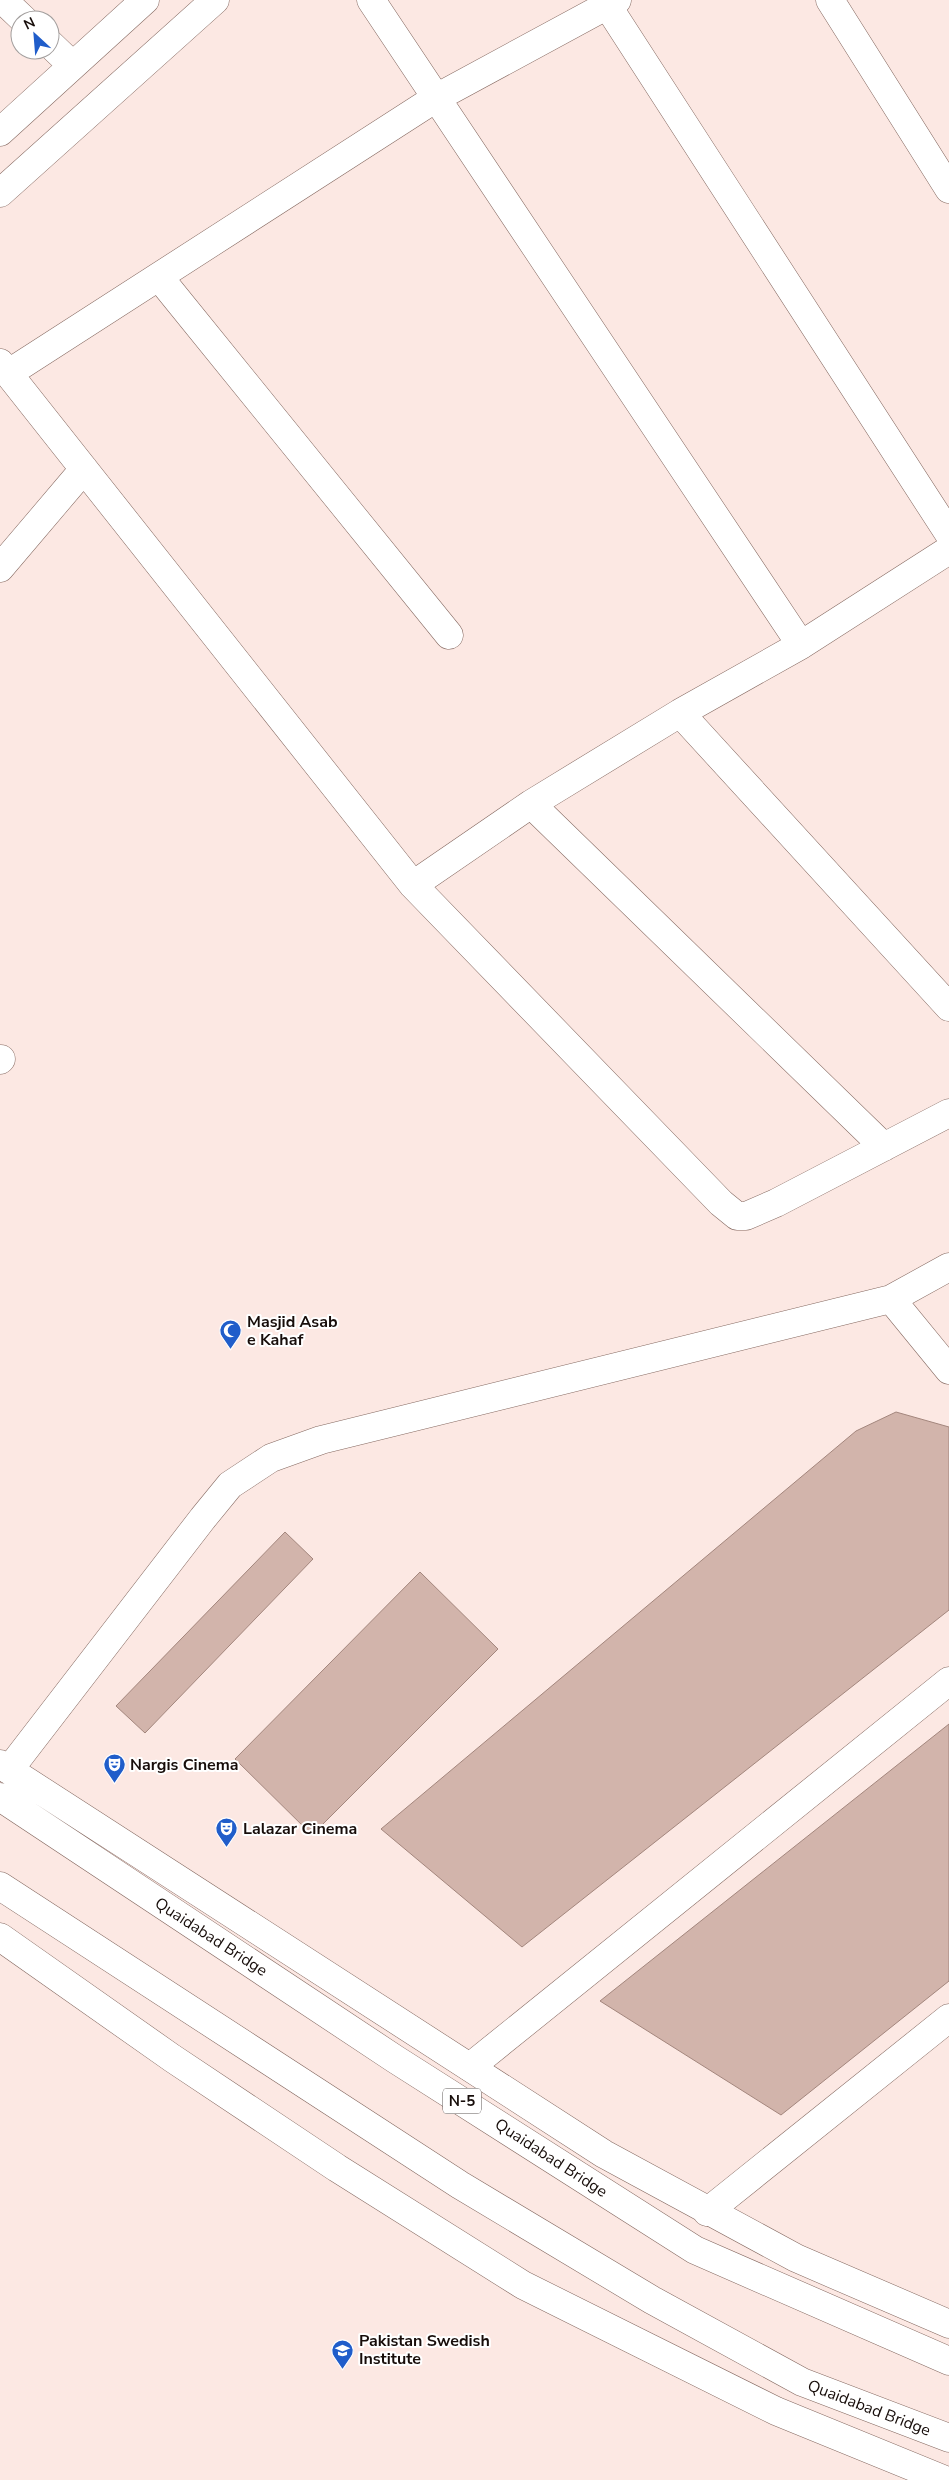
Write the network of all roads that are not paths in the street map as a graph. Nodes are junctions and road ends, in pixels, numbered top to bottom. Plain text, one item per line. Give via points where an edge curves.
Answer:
1 (3, 0) edge
2 (145, 0) edge
3 (215, 0) edge
4 (371, 0) edge
5 (830, 0) edge
6 (612, 3) edge
7 (14, 10) edge
8 (60, 54) edge
9 (72, 65) junction
10 (436, 98) junction
11 (0, 132) edge
12 (949, 189) edge
13 (0, 193) edge
14 (159, 277) junction
15 (4, 368) edge
16 (84, 469) junction
17 (949, 534) edge
18 (949, 550) edge
19 (0, 568) edge
20 (449, 635) dead end
21 (801, 645) junction
22 (680, 713) junction
23 (531, 804) junction
24 (413, 885) junction
25 (949, 1007) edge
26 (949, 1113) edge
27 (884, 1147) junction
28 (949, 1266) edge
29 (891, 1299) junction
30 (949, 1370) edge
31 (949, 1681) edge
32 (4, 1767) edge
33 (0, 1797) edge
34 (0, 1886) edge
35 (0, 1937) edge
36 (949, 2018) edge
37 (470, 2068) junction
38 (707, 2212) junction
39 (949, 2324) edge
40 (949, 2361) edge
41 (949, 2438) edge
42 (945, 2480) edge

1 - 7 main road
2 - 9 main road
3 - 13 main road
4 - 10 main road
5 - 12 main road
6 - 10 main road
6 - 17 main road
8 - 9 main road
9 - 11 main road
10 - 14 main road
10 - 21 main road
14 - 15 main road
14 - 20 main road
15 - 16 main road
16 - 19 main road
16 - 24 main road
18 - 21 main road
21 - 22 main road
22 - 23 main road
22 - 25 main road
23 - 24 main road
23 - 27 main road
24 - 27 main road via 737,1216 746,1216 776,1203
26 - 27 main road
28 - 29 main road
29 - 30 main road
29 - 32 main road via 321,1440 271,1458 230,1485
31 - 37 main road
32 - 37 main road
33 - 40 main road, Quaidabad Bridge / N-5 via 395,2059 695,2250
34 - 41 main road, Quaidabad Bridge via 460,2185 652,2300 802,2382
35 - 42 main road via 172,2058 337,2168 523,2285 776,2411
36 - 38 main road
37 - 38 main road via 604,2154
38 - 39 main road via 796,2258

